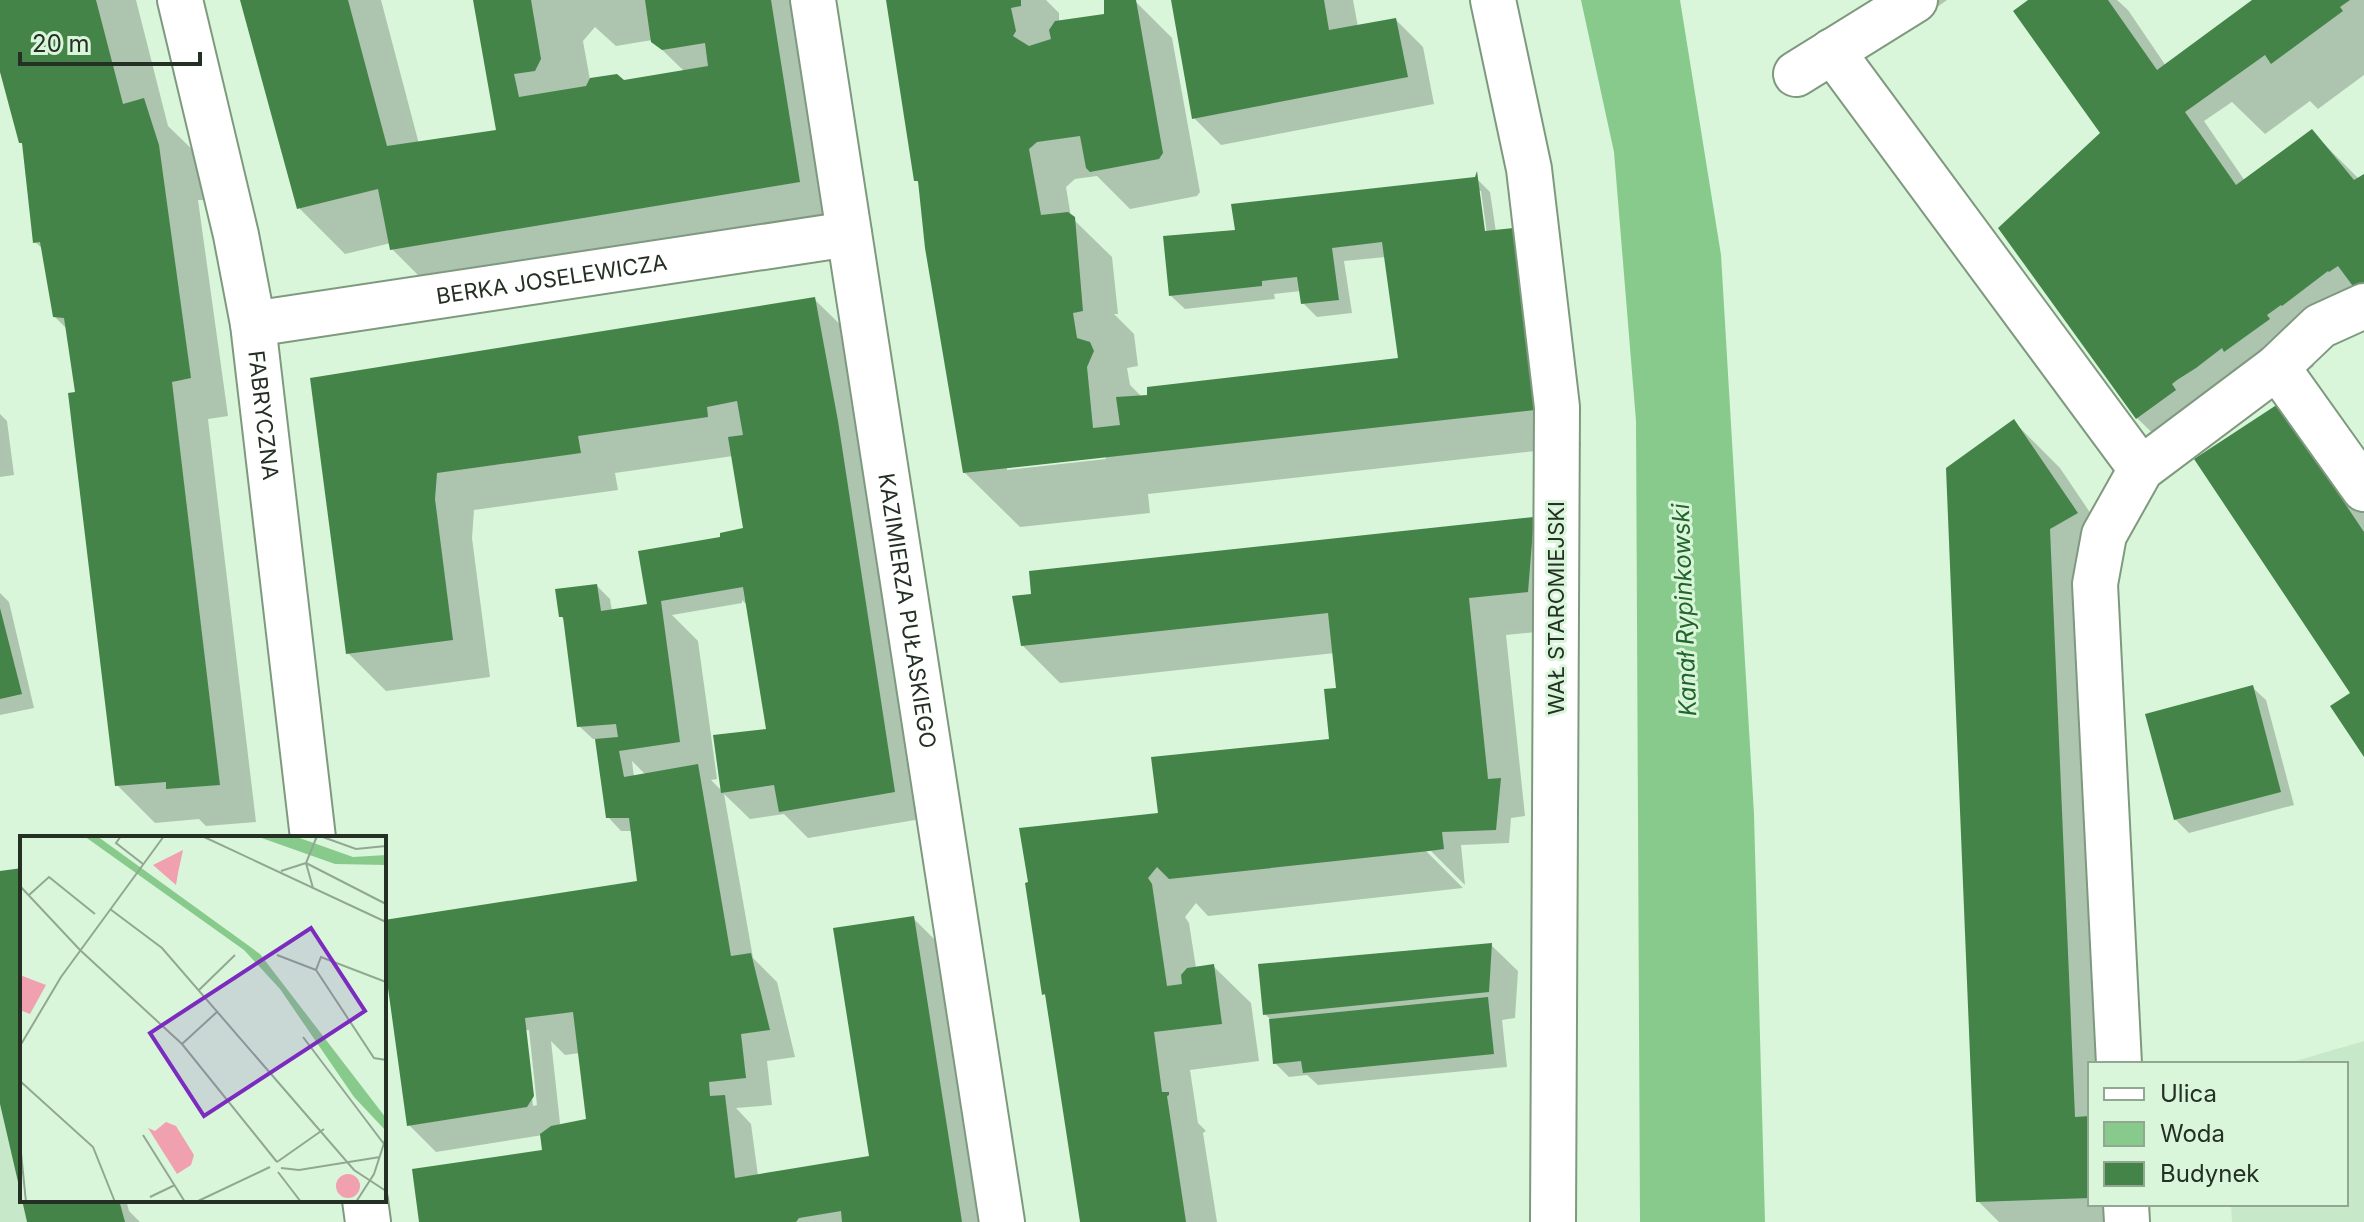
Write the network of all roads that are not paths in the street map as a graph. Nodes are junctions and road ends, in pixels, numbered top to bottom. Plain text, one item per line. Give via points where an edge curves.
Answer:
1 (180, 0) edge
2 (813, 0) edge
3 (1493, 0) edge
4 (1915, 0) edge
5 (849, 234) junction
6 (2364, 306) edge
7 (253, 324) junction
8 (2277, 367) junction
9 (2141, 469) junction
10 (2364, 489) edge
11 (313, 836) edge
12 (2119, 1062) edge
13 (365, 1202) edge
14 (368, 1222) edge
15 (1002, 1222) edge
16 (1553, 1222) edge

1 - 7 street, FABRYCZNA
2 - 5 street, KAZIMIERZA PUŁASKIEGO
3 - 16 street, WAŁ STAROMIEJSKI via 1529,169 1557,407
4 - 9 street via 1814,62
5 - 7 street, BERKA JOSELEWICZA
5 - 15 street, KAZIMIERZA PUŁASKIEGO
6 - 8 street via 2320,326
7 - 11 street, FABRYCZNA
8 - 9 street
8 - 10 street
9 - 12 street via 2104,535 2095,584
13 - 14 street

